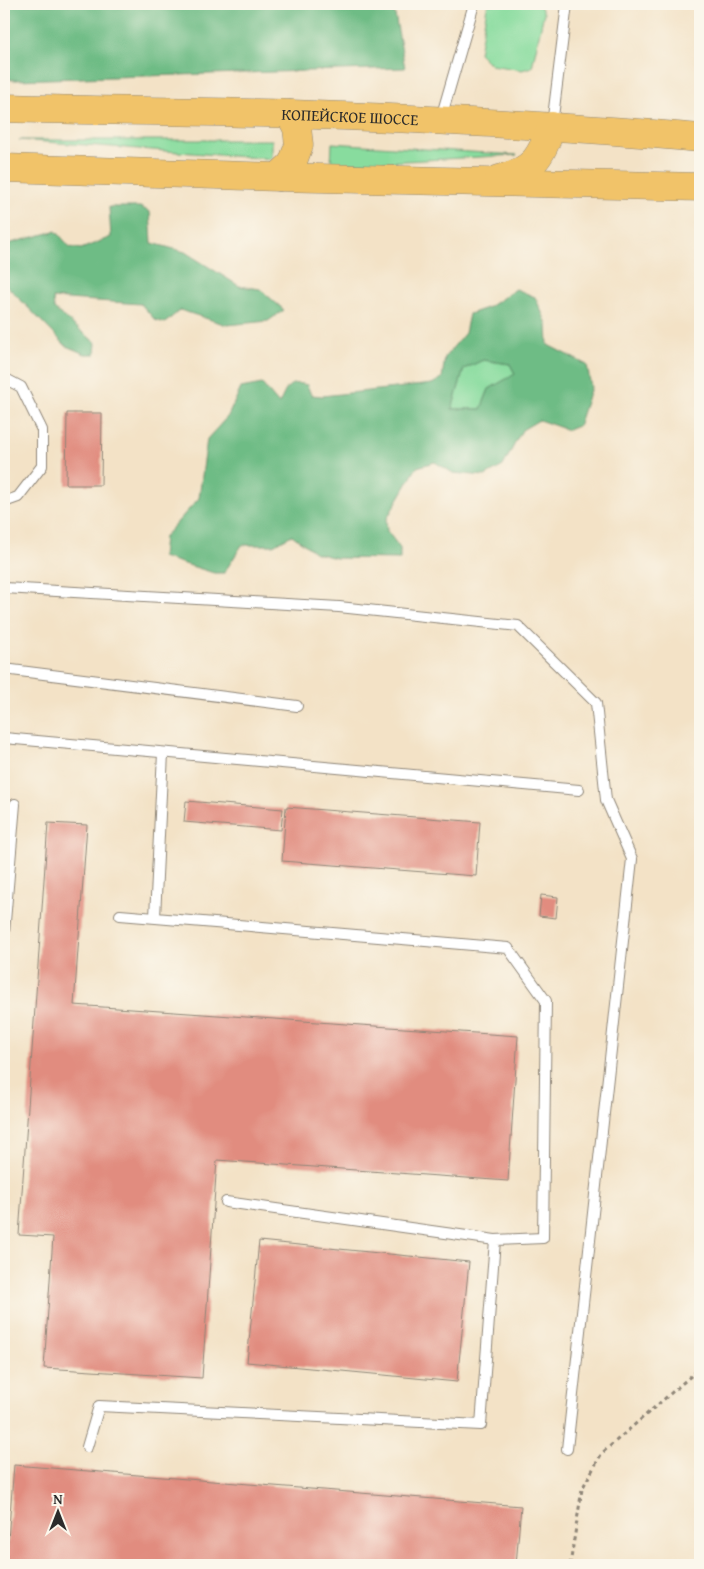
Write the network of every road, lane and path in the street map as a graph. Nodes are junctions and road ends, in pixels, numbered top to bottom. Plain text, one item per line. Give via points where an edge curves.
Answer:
1 (474, 4) edge
2 (567, 4) edge
3 (4, 108) edge
4 (290, 114) junction
5 (440, 120) junction
6 (552, 126) junction
7 (698, 138) edge
8 (4, 168) edge
9 (278, 177) junction
10 (488, 182) junction
11 (688, 187) edge
12 (4, 378) edge
13 (4, 502) edge
14 (4, 588) edge
15 (4, 669) edge
16 (297, 706) dead end
17 (4, 738) edge
18 (163, 753) junction
19 (580, 790) dead end
20 (15, 804) dead end
21 (120, 915) dead end
22 (155, 917) junction
23 (4, 933) edge
24 (226, 1202) dead end
25 (495, 1240) junction
26 (700, 1368) edge
27 (87, 1447) dead end
28 (567, 1450) dead end
29 (570, 1565) edge

1 - 5 lane
2 - 6 lane
3 - 4 main road, КОПЕЙСКОЕ ШОССЕ
4 - 5 main road, КОПЕЙСКОЕ ШОССЕ
4 - 9 main road via 297,128 299,145 292,164
5 - 6 main road, КОПЕЙСКОЕ ШОССЕ
6 - 7 main road, КОПЕЙСКОЕ ШОССЕ
6 - 10 main road via 534,162 514,175
8 - 9 main road
9 - 10 main road
10 - 11 main road
12 - 13 lane via 21,387 42,430 42,466 18,497
14 - 28 lane via 339,608 518,626 596,703 606,800 632,860
15 - 16 lane
17 - 18 lane
18 - 19 lane
18 - 22 lane
20 - 23 lane
21 - 22 lane
22 - 25 lane via 508,948 546,1001 543,1238
24 - 25 lane
25 - 27 lane via 481,1425 99,1406
26 - 29 path via 602,1453 582,1489

